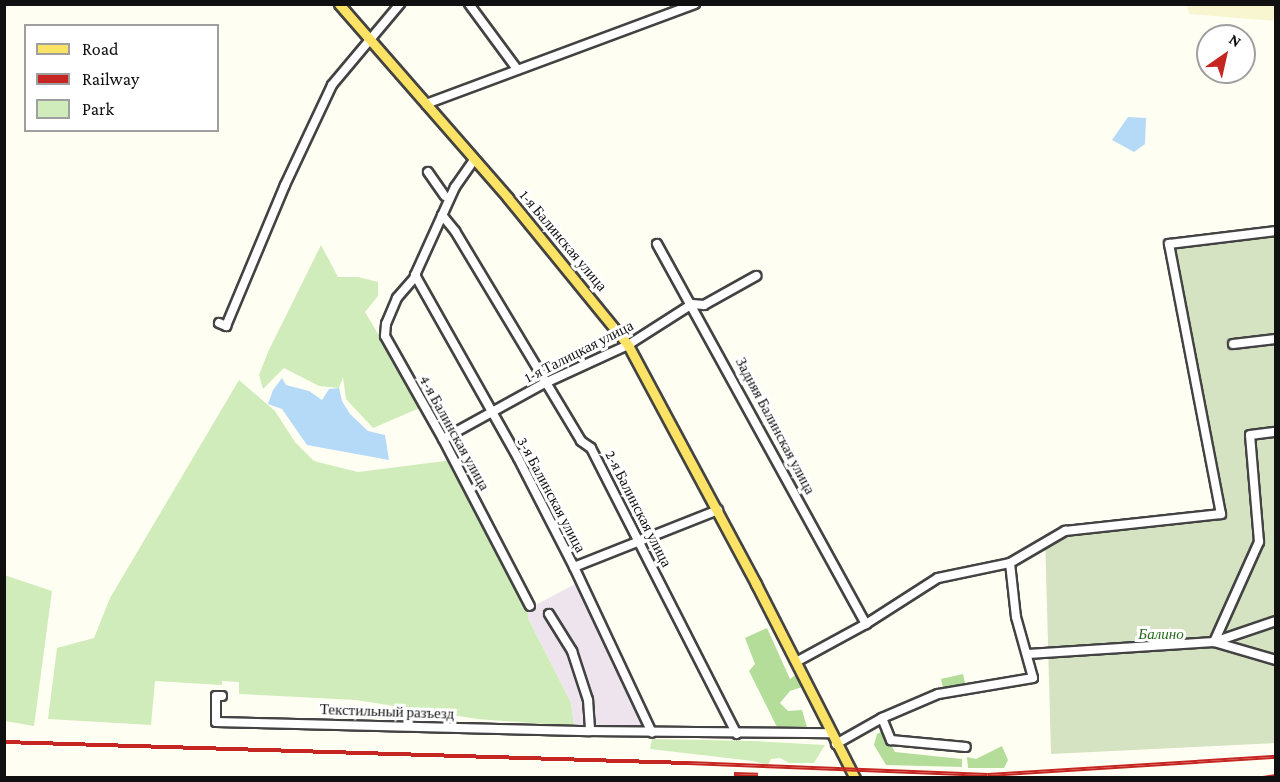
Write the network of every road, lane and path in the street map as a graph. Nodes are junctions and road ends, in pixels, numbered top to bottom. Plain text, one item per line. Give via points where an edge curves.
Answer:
1 (339, 4) edge
2 (400, 4) edge
3 (469, 4) edge
4 (693, 5) edge
5 (371, 41) junction
6 (517, 69) junction
7 (426, 104) junction
8 (474, 160) junction
9 (428, 172) dead end
10 (445, 196) dead end
11 (442, 215) junction
12 (1275, 231) edge
13 (657, 244) dead end
14 (416, 276) junction
15 (756, 276) dead end
16 (692, 304) junction
17 (219, 323) dead end
18 (1275, 339) edge
19 (1233, 344) dead end
20 (628, 345) junction
21 (545, 383) junction
22 (492, 412) junction
23 (1275, 432) edge
24 (443, 439) junction
25 (718, 510) junction
26 (639, 540) junction
27 (1010, 563) junction
28 (574, 567) junction
29 (530, 606) dead end
30 (549, 614) dead end
31 (1275, 621) edge
32 (866, 624) junction
33 (1214, 642) junction
34 (1028, 654) junction
35 (1275, 660) edge
36 (796, 662) junction
37 (222, 696) dead end
38 (882, 718) junction
39 (590, 731) junction
40 (652, 733) junction
41 (830, 733) junction
42 (737, 734) junction
43 (836, 744) junction
44 (966, 747) dead end
45 (855, 777) edge

1 - 5 main road, 1-я Балинская улица
2 - 5 street
3 - 6 street
4 - 6 street
5 - 7 main road, 1-я Балинская улица
5 - 17 street via 332,85 226,326
6 - 7 street
7 - 8 main road, 1-я Балинская улица
8 - 11 street, 4-я Балинская улица
8 - 20 main road, 1-я Балинская улица
9 - 10 street
11 - 14 street, 4-я Балинская улица
11 - 21 street, 2-я Балинская улица
12 - 27 street via 1169,244 1221,514 1065,531
13 - 16 street, Задняя Балинская улица
14 - 22 street, 3-я Балинская улица
14 - 24 street, 4-я Балинская улица via 397,298 384,332
15 - 16 street, 1-я Талицкая улица via 704,305
16 - 20 street, 1-я Талицкая улица
16 - 32 street, Задняя Балинская улица
18 - 19 street
20 - 21 street, 1-я Талицкая улица
20 - 25 main road, 1-я Балинская улица
21 - 22 street, 1-я Талицкая улица
21 - 26 street, 2-я Балинская улица via 581,441 591,448
22 - 24 street, 1-я Талицкая улица
22 - 28 street, 3-я Балинская улица
23 - 33 street via 1250,435 1259,542
24 - 29 street, 4-я Балинская улица
25 - 26 street
25 - 36 main road, 1-я Балинская улица
26 - 28 street
26 - 42 street, 2-я Балинская улица
27 - 32 street via 938,578
27 - 34 street via 1016,617
28 - 40 street, 3-я Балинская улица
30 - 39 street via 572,651 588,700
31 - 33 street
32 - 36 street
33 - 34 street
33 - 35 street
34 - 38 street via 1033,678 938,694
36 - 41 main road, 1-я Балинская улица
37 - 39 street, Текстильный разъезд via 216,696 216,722
38 - 43 street
38 - 44 street via 891,740
39 - 40 street
40 - 42 street
41 - 42 street
41 - 43 main road, 1-я Балинская улица
43 - 45 main road, 1-я Балинская улица

